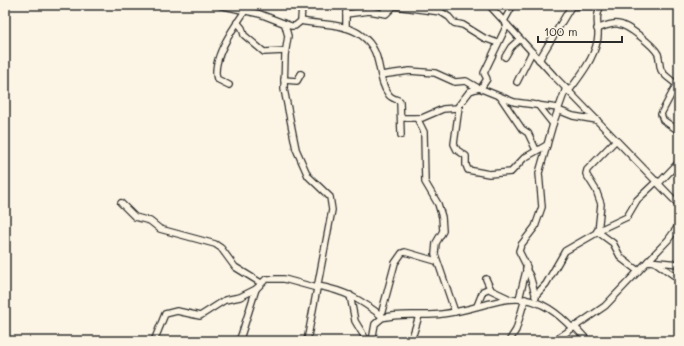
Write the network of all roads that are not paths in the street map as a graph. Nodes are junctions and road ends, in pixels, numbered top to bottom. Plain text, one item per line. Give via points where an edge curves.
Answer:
1 (219, 5) edge
2 (302, 5) edge
3 (385, 5) edge
4 (489, 5) edge
5 (513, 5) edge
6 (572, 6) edge
7 (600, 6) edge
8 (346, 10) edge
9 (245, 11) junction
10 (384, 14) junction
11 (301, 21) junction
12 (237, 22) junction
13 (506, 23) junction
14 (285, 24) junction
15 (336, 26) junction
16 (346, 28) junction
17 (597, 29) junction
18 (520, 38) junction
19 (498, 44) junction
20 (285, 51) junction
21 (532, 52) junction
22 (505, 57) dead end
23 (539, 60) junction
24 (301, 74) dead end
25 (381, 75) junction
26 (284, 80) junction
27 (517, 82) dead end
28 (678, 83) edge
29 (229, 85) dead end
30 (479, 88) junction
31 (568, 90) junction
32 (501, 98) junction
33 (538, 105) junction
34 (459, 107) junction
35 (558, 109) junction
36 (400, 118) junction
37 (418, 118) junction
38 (597, 120) junction
39 (553, 124) junction
40 (679, 131) edge
41 (401, 135) dead end
42 (616, 140) junction
43 (547, 145) junction
44 (536, 150) junction
45 (679, 162) edge
46 (658, 182) junction
47 (121, 203) dead end
48 (679, 205) edge
49 (679, 226) edge
50 (598, 231) junction
51 (436, 261) junction
52 (648, 261) junction
53 (655, 262) junction
54 (679, 264) edge
55 (526, 269) junction
56 (638, 271) junction
57 (486, 278) dead end
58 (679, 279) edge
59 (261, 283) junction
60 (318, 287) junction
61 (490, 288) junction
62 (256, 289) junction
63 (350, 295) junction
64 (535, 296) junction
65 (511, 299) junction
66 (519, 299) junction
67 (525, 299) junction
68 (538, 303) junction
69 (477, 306) junction
70 (455, 312) junction
71 (383, 316) junction
72 (419, 316) junction
73 (573, 327) junction
74 (154, 341) edge
75 (238, 341) edge
76 (307, 341) edge
77 (368, 341) edge
78 (372, 341) edge
79 (411, 341) edge
80 (509, 341) edge
81 (554, 341) edge
82 (588, 341) edge

1 - 9 street
2 - 11 street
3 - 10 street
4 - 13 street
5 - 13 street
6 - 7 street
6 - 23 street
7 - 17 street via 596,19
8 - 10 street
8 - 15 street
8 - 16 street
9 - 12 street
9 - 14 street
10 - 19 street via 394,6 442,12 454,23 463,25
11 - 14 street via 295,26
11 - 15 street
12 - 20 street via 244,35 264,52
12 - 29 street via 226,42 216,74 219,81
13 - 18 street
13 - 19 street
14 - 20 street via 288,36
15 - 16 street
16 - 25 street via 361,35 370,46 379,60
17 - 28 street via 609,24 623,24 654,49 663,73
17 - 31 street via 598,41 587,66
18 - 21 street
18 - 22 street
19 - 30 street via 484,73 487,79
20 - 26 street
21 - 23 street
21 - 27 street
23 - 31 street
24 - 26 street via 297,81
25 - 30 street via 410,71 435,73 455,82 466,81
25 - 36 street via 389,94 400,101
26 - 60 street via 291,123 302,164 308,176 330,197 331,202 331,220
28 - 40 street via 662,114 663,120
30 - 32 street
30 - 34 street via 470,91
31 - 35 street
31 - 38 street
32 - 33 street
32 - 44 street via 522,129 528,133
33 - 35 street
33 - 39 street
34 - 37 street via 443,109
34 - 44 street via 454,144 457,150 466,156 468,170 489,174 511,172
35 - 38 street via 573,116
35 - 39 street
36 - 37 street
36 - 41 street
37 - 51 street via 424,132 424,182 438,204 442,217 443,231 434,249
38 - 42 street
39 - 43 street
42 - 46 street
42 - 50 street via 586,174 601,204
43 - 44 street
43 - 55 street via 539,173 542,207 535,227 519,251
45 - 46 street
46 - 48 street
46 - 50 street via 637,200 627,217
47 - 59 street via 135,216 150,221 161,230 200,238 215,244 235,267
49 - 52 street
50 - 56 street via 613,243 621,258
50 - 64 street via 565,251 546,284
51 - 70 street
51 - 71 street via 402,253 395,264
52 - 53 street
52 - 56 street
53 - 54 street
53 - 58 street
55 - 64 street
55 - 66 street
56 - 73 street via 605,306
57 - 61 street
59 - 60 street via 272,278
59 - 62 street
60 - 63 street via 337,289
60 - 76 street
61 - 65 street via 495,293
61 - 69 street via 483,291
62 - 74 street via 240,297 225,300 200,316 177,311 165,314
62 - 75 street via 242,336
63 - 71 street
63 - 77 street via 353,318
64 - 68 street
65 - 66 street
65 - 69 street
66 - 67 street
67 - 68 street
67 - 80 street via 516,330
68 - 73 street via 554,311
69 - 70 street
70 - 72 street
71 - 72 street
71 - 78 street via 375,324
72 - 79 street
73 - 81 street
73 - 82 street

